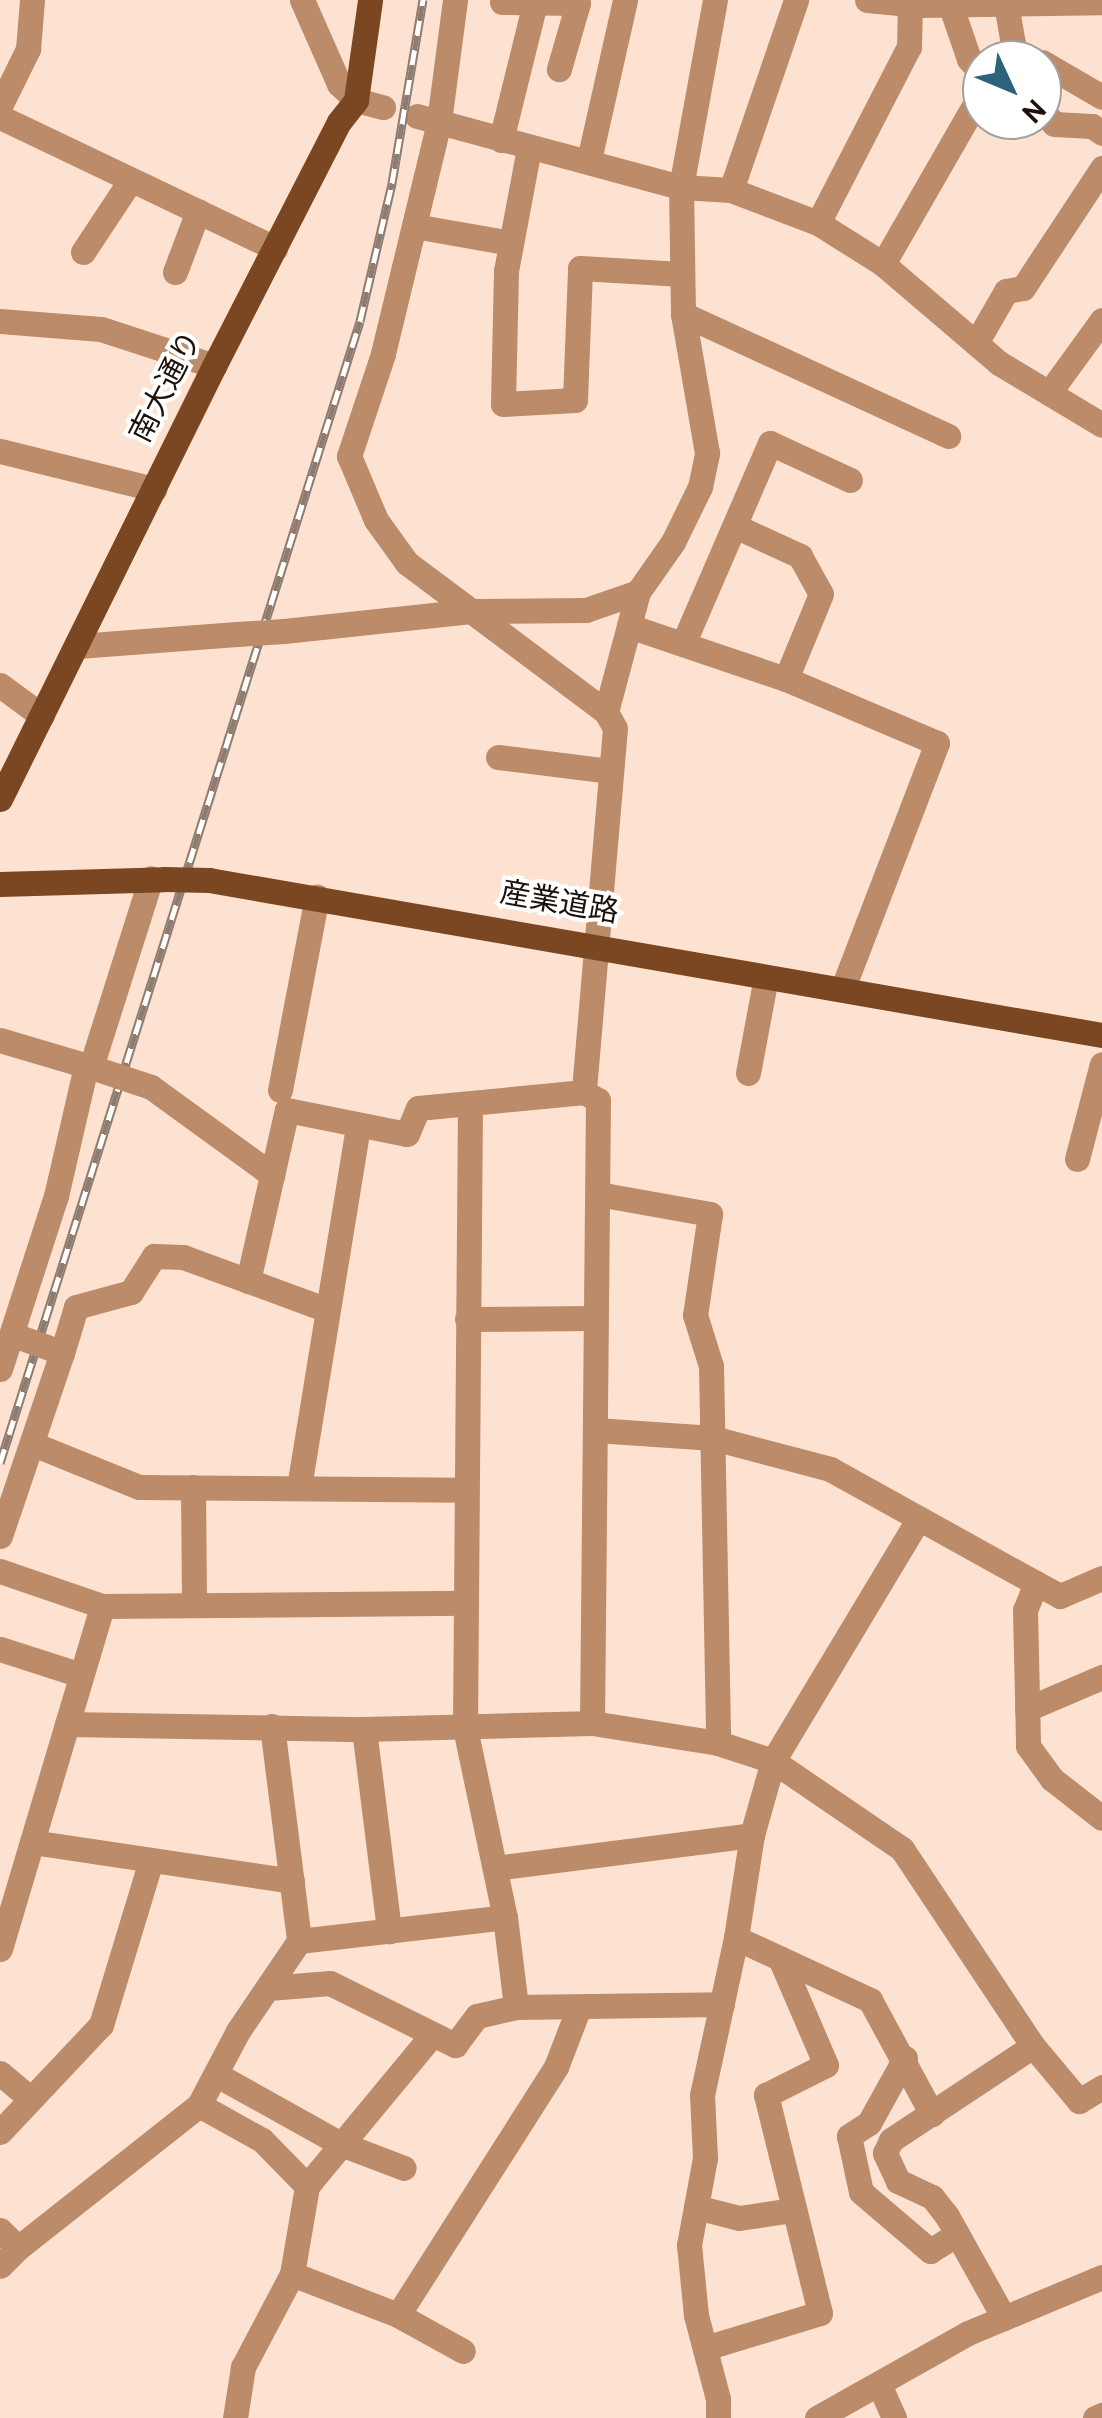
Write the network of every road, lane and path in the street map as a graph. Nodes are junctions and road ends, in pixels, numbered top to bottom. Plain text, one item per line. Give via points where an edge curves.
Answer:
1 (32, 0) edge
2 (302, 0) edge
3 (370, 0) edge
4 (456, 0) edge
5 (625, 0) edge
6 (715, 0) edge
7 (796, 0) edge
8 (867, 0) edge
9 (502, 2) edge
10 (1102, 2) edge
11 (535, 3) junction
12 (910, 4) junction
13 (950, 4) junction
14 (1006, 4) junction
15 (962, 40) edge
16 (1008, 40) edge
17 (559, 69) dead end
18 (1062, 73) edge
19 (1102, 97) edge
20 (356, 100) junction
21 (0, 106) edge
22 (382, 108) dead end
23 (0, 117) edge
24 (428, 120) junction
25 (1062, 124) edge
26 (962, 127) edge
27 (1102, 133) edge
28 (501, 140) junction
29 (529, 148) junction
30 (589, 160) junction
31 (1102, 168) edge
32 (130, 181) junction
33 (681, 187) junction
34 (731, 190) junction
35 (198, 211) junction
36 (818, 222) junction
37 (414, 226) junction
38 (511, 242) junction
39 (275, 248) junction
40 (83, 252) dead end
41 (883, 264) junction
42 (176, 272) dead end
43 (682, 274) junction
44 (683, 314) junction
45 (1102, 320) edge
46 (0, 321) edge
47 (976, 343) junction
48 (214, 366) junction
49 (1049, 393) junction
50 (1102, 425) edge
51 (948, 436) dead end
52 (0, 451) edge
53 (850, 480) dead end
54 (154, 489) junction
55 (735, 526) junction
56 (638, 592) junction
57 (471, 611) junction
58 (629, 626) junction
59 (683, 644) junction
60 (78, 646) junction
61 (786, 679) junction
62 (0, 685) edge
63 (606, 712) junction
64 (42, 716) junction
65 (498, 757) dead end
66 (611, 771) junction
67 (0, 798) edge
68 (157, 878) junction
69 (0, 884) edge
70 (317, 896) junction
71 (599, 945) junction
72 (766, 977) junction
73 (843, 988) junction
74 (1102, 1034) edge
75 (0, 1040) edge
76 (1102, 1064) edge
77 (91, 1067) junction
78 (748, 1073) dead end
79 (280, 1090) dead end
80 (591, 1096) junction
81 (470, 1104) junction
82 (358, 1126) junction
83 (1094, 1130) edge
84 (1077, 1159) dead end
85 (272, 1175) junction
86 (598, 1194) junction
87 (248, 1281) junction
88 (325, 1309) junction
89 (594, 1318) junction
90 (467, 1319) junction
91 (16, 1336) junction
92 (59, 1352) junction
93 (0, 1369) edge
94 (596, 1430) junction
95 (713, 1438) junction
96 (33, 1444) junction
97 (193, 1487) junction
98 (299, 1487) junction
99 (465, 1490) junction
100 (919, 1518) junction
101 (0, 1536) edge
102 (0, 1570) edge
103 (1102, 1578) edge
104 (1036, 1583) junction
105 (466, 1603) junction
106 (194, 1604) junction
107 (102, 1606) junction
108 (0, 1649) edge
109 (81, 1675) junction
110 (1102, 1678) edge
111 (1027, 1709) junction
112 (592, 1723) junction
113 (67, 1724) junction
114 (272, 1726) junction
115 (466, 1728) junction
116 (364, 1729) junction
117 (718, 1743) junction
118 (772, 1762) junction
119 (1102, 1818) edge
120 (752, 1835) junction
121 (32, 1842) junction
122 (150, 1860) junction
123 (495, 1868) junction
124 (292, 1881) junction
125 (506, 1917) junction
126 (389, 1931) junction
127 (736, 1938) junction
128 (300, 1941) junction
129 (0, 1949) edge
130 (780, 1958) junction
131 (269, 1988) junction
132 (722, 2004) junction
133 (579, 2006) junction
134 (516, 2007) junction
135 (432, 2034) junction
136 (1033, 2046) junction
137 (905, 2058) junction
138 (0, 2073) edge
139 (217, 2075) junction
140 (1102, 2086) edge
141 (31, 2099) junction
142 (199, 2105) junction
143 (932, 2114) junction
144 (0, 2132) edge
145 (341, 2144) junction
146 (404, 2168) dead end
147 (307, 2186) junction
148 (696, 2207) junction
149 (793, 2210) junction
150 (957, 2234) junction
151 (6, 2248) edge
152 (292, 2274) junction
153 (1102, 2277) edge
154 (398, 2315) junction
155 (1004, 2318) junction
156 (704, 2348) junction
157 (463, 2351) dead end
158 (879, 2384) junction
159 (1102, 2415) edge
160 (235, 2418) edge
161 (718, 2418) edge
162 (818, 2418) edge
163 (894, 2418) edge
164 (1095, 2418) edge

1 - 21 street via 28,49
2 - 20 street via 339,84
3 - 20 main road, 南大通り
4 - 24 street
5 - 30 street
6 - 33 street
7 - 34 street
8 - 12 street
9 - 11 street
10 - 14 street
11 - 17 street via 578,4
11 - 28 street
12 - 13 street
12 - 36 street via 909,46
13 - 14 street
13 - 15 street
14 - 16 street
18 - 19 street
20 - 22 street
20 - 39 main road, 南大通り via 338,122
23 - 32 street
24 - 28 street
24 - 37 street
25 - 27 street
26 - 41 street
28 - 29 street
29 - 30 street
29 - 38 street
30 - 33 street
31 - 47 street via 1023,288 1006,290
32 - 35 street
32 - 40 street
33 - 34 street
33 - 43 street
34 - 36 street
35 - 39 street
35 - 42 street
36 - 41 street
37 - 38 street
37 - 57 street via 384,354 349,456 376,520 407,563
38 - 43 street via 503,404 576,400 580,268
39 - 48 main road, 南大通り
41 - 47 street
43 - 44 street
44 - 51 street
44 - 56 street via 707,452 694,501
45 - 49 street
46 - 48 street via 101,329
47 - 49 street
48 - 54 main road, 南大通り
49 - 50 street
52 - 54 street
53 - 55 street via 770,442
54 - 60 main road, 南大通り
55 - 59 street
55 - 61 street via 800,556 820,594
56 - 57 street via 586,610
56 - 58 street
57 - 60 street, bridge
57 - 63 street
58 - 59 street
58 - 63 street
59 - 61 street
60 - 64 main road, 南大通り
61 - 73 street via 936,743
62 - 64 street
63 - 66 street via 615,728
64 - 67 main road, 南大通り
65 - 66 street
66 - 71 street
68 - 69 main road, 産業道路
68 - 70 main road, 産業道路, bridge
68 - 77 street
70 - 71 main road, 産業道路
70 - 79 street
71 - 72 main road, 産業道路
71 - 80 street
72 - 73 main road, 産業道路
72 - 78 street
73 - 74 main road, 産業道路
75 - 77 street
76 - 83 street
77 - 85 street, bridge via 151,1087
77 - 91 street
80 - 81 street
80 - 86 street
81 - 82 street via 418,1108 407,1134
81 - 90 street
82 - 85 street via 287,1110
82 - 88 street
83 - 84 street
85 - 87 street
86 - 89 street
86 - 95 street via 710,1214 694,1315 711,1366
87 - 88 street
87 - 92 street via 183,1257 154,1256 130,1292 76,1307
88 - 98 street
89 - 90 street
89 - 94 street
90 - 99 street
91 - 92 street, bridge
91 - 93 street
92 - 96 street
94 - 95 street
94 - 112 street
95 - 100 street via 830,1469
95 - 117 street
96 - 97 street via 139,1487
96 - 101 street
97 - 98 street
97 - 106 street
98 - 99 street
99 - 105 street
100 - 104 street
100 - 118 street
102 - 107 street
103 - 104 street via 1060,1596
104 - 111 street via 1025,1610
105 - 106 street
105 - 115 street
106 - 107 street
107 - 109 street
108 - 109 street
109 - 113 street
110 - 111 street
111 - 119 street via 1028,1746 1052,1780
112 - 115 street
112 - 117 street
113 - 114 street
113 - 121 street
114 - 116 street
114 - 124 street
115 - 116 street
115 - 123 street
116 - 126 street
117 - 118 street
118 - 120 street
118 - 136 street via 902,1849
120 - 123 street
120 - 127 street
121 - 122 street
121 - 129 street
122 - 124 street
122 - 141 street via 101,2024
123 - 125 street
124 - 128 street
125 - 126 street
125 - 134 street
126 - 128 street
127 - 130 street
127 - 132 street
128 - 131 street
130 - 137 street via 870,2000
130 - 149 street via 826,2065 766,2095
131 - 135 street via 330,1983
131 - 139 street
132 - 133 street
132 - 148 street via 702,2095 706,2158
133 - 134 street
133 - 154 street via 556,2067
134 - 135 street via 476,2016 455,2045
135 - 145 street
136 - 140 street via 1079,2101
136 - 143 street
137 - 143 street
137 - 150 street via 869,2123 849,2136 861,2192 930,2251
138 - 141 street
139 - 142 street
139 - 145 street
141 - 144 street
142 - 147 street via 262,2140
142 - 151 street
143 - 150 street via 892,2140 885,2153 898,2181 932,2197
145 - 146 street
145 - 147 street
147 - 152 street
148 - 149 street via 739,2218
148 - 156 street via 689,2245
149 - 156 street via 820,2313
150 - 155 street
152 - 154 street
152 - 160 street via 243,2367
153 - 155 street
154 - 157 street
155 - 158 street
156 - 161 street
158 - 162 street
158 - 163 street
159 - 164 street

